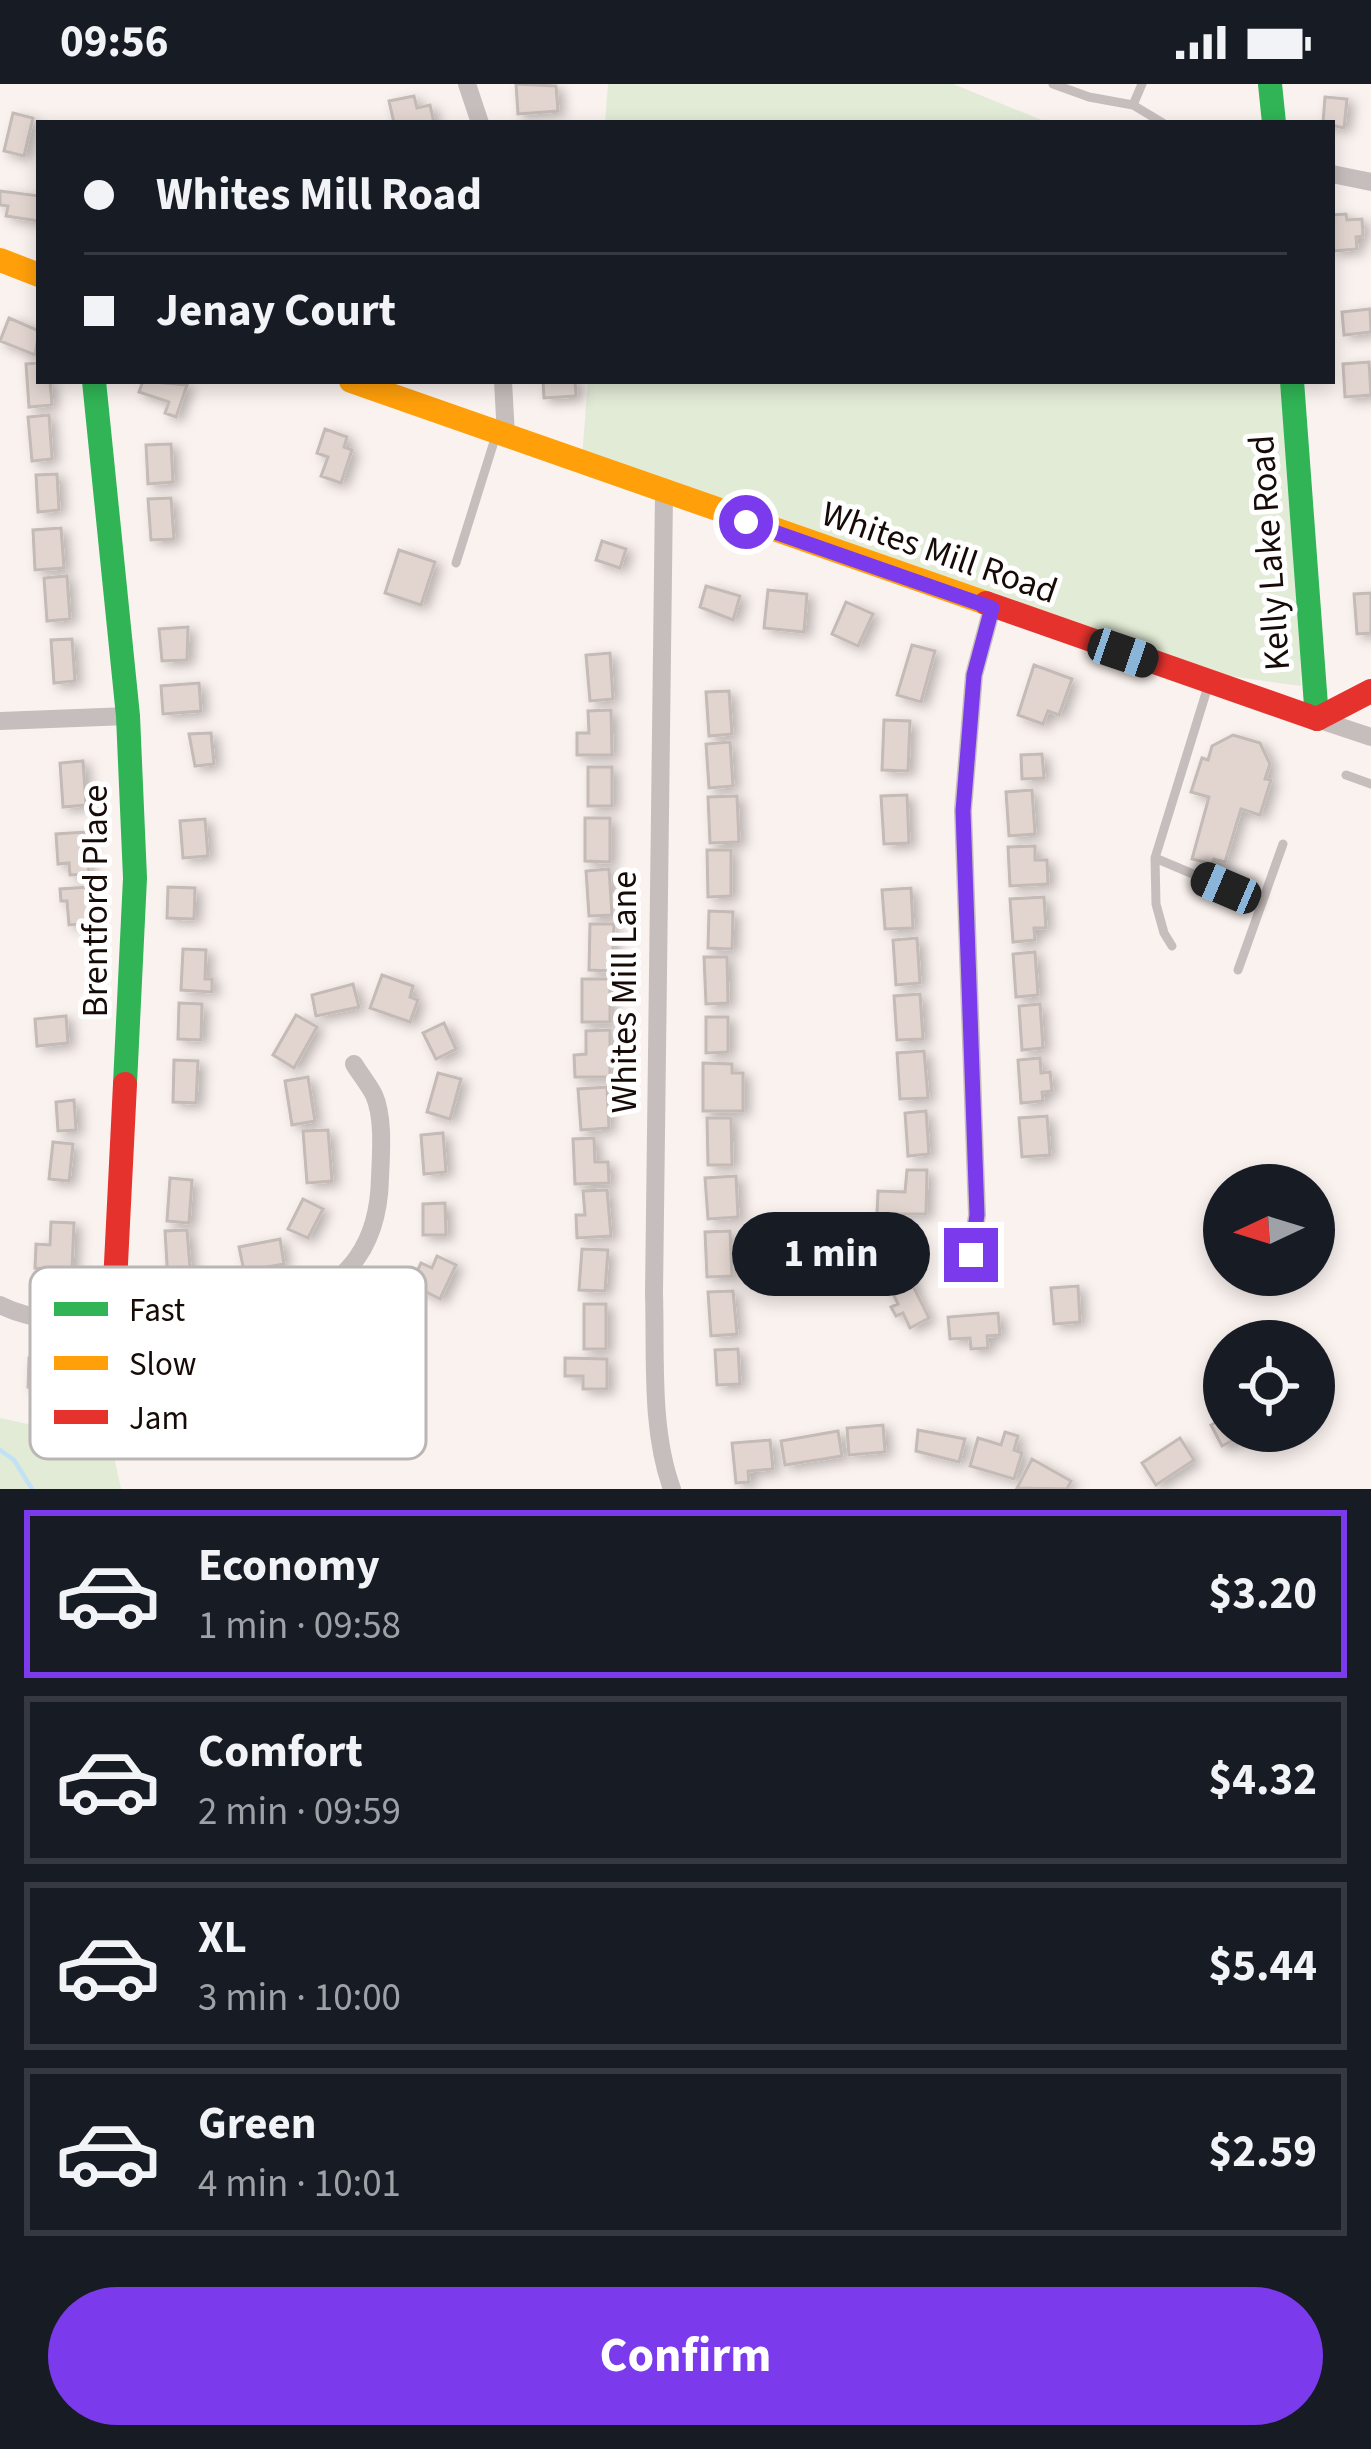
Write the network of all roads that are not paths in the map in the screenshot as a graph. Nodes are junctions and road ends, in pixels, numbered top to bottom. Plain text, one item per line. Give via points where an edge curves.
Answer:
1 (466, 84) edge
2 (1054, 84) edge
3 (1142, 84) edge
4 (1270, 84) edge
5 (1133, 105) junction
6 (480, 120) edge
7 (1158, 120) edge
8 (1274, 120) edge
9 (1335, 175) edge
10 (1371, 182) edge
11 (0, 260) edge
12 (36, 274) edge
13 (94, 384) edge
14 (359, 384) edge
15 (503, 384) edge
16 (1292, 384) edge
17 (501, 434) junction
18 (664, 493) junction
19 (456, 563) dead end
20 (992, 608) junction
21 (1209, 682) junction
22 (1371, 691) edge
23 (128, 716) junction
24 (1316, 719) junction
25 (0, 721) edge
26 (1371, 737) edge
27 (1346, 775) dead end
28 (1371, 784) edge
29 (1283, 844) dead end
30 (1155, 858) junction
31 (1262, 903) junction
32 (1172, 946) dead end
33 (1238, 970) dead end
34 (354, 1064) dead end
35 (971, 1255) dead end
36 (115, 1267) edge
37 (347, 1267) edge
38 (0, 1305) edge
39 (30, 1315) edge
40 (672, 1489) edge

1 - 6 street
2 - 5 lane
3 - 5 lane
4 - 8 street
5 - 7 lane
9 - 10 street
11 - 12 street
13 - 23 street, Brentford Place
14 - 17 street, Whites Mill Road
15 - 17 street
16 - 24 street, Kelly Lake Road
17 - 18 street, Whites Mill Road
17 - 19 lane
18 - 20 street, Whites Mill Road
18 - 40 street, Whites Mill Lane via 654,1293 657,1400
20 - 21 street, Whites Mill Road
20 - 35 street via 974,675 963,811 977,1215
21 - 24 street, Whites Mill Road
21 - 30 lane
22 - 24 street
23 - 25 street
23 - 36 street, Brentford Place via 136,878
24 - 26 street, Whites Mill Road
27 - 28 lane
29 - 31 lane
30 - 31 lane
30 - 32 lane via 1156,904
31 - 33 lane
34 - 37 street via 376,1098 380,1184 374,1230
38 - 39 street

